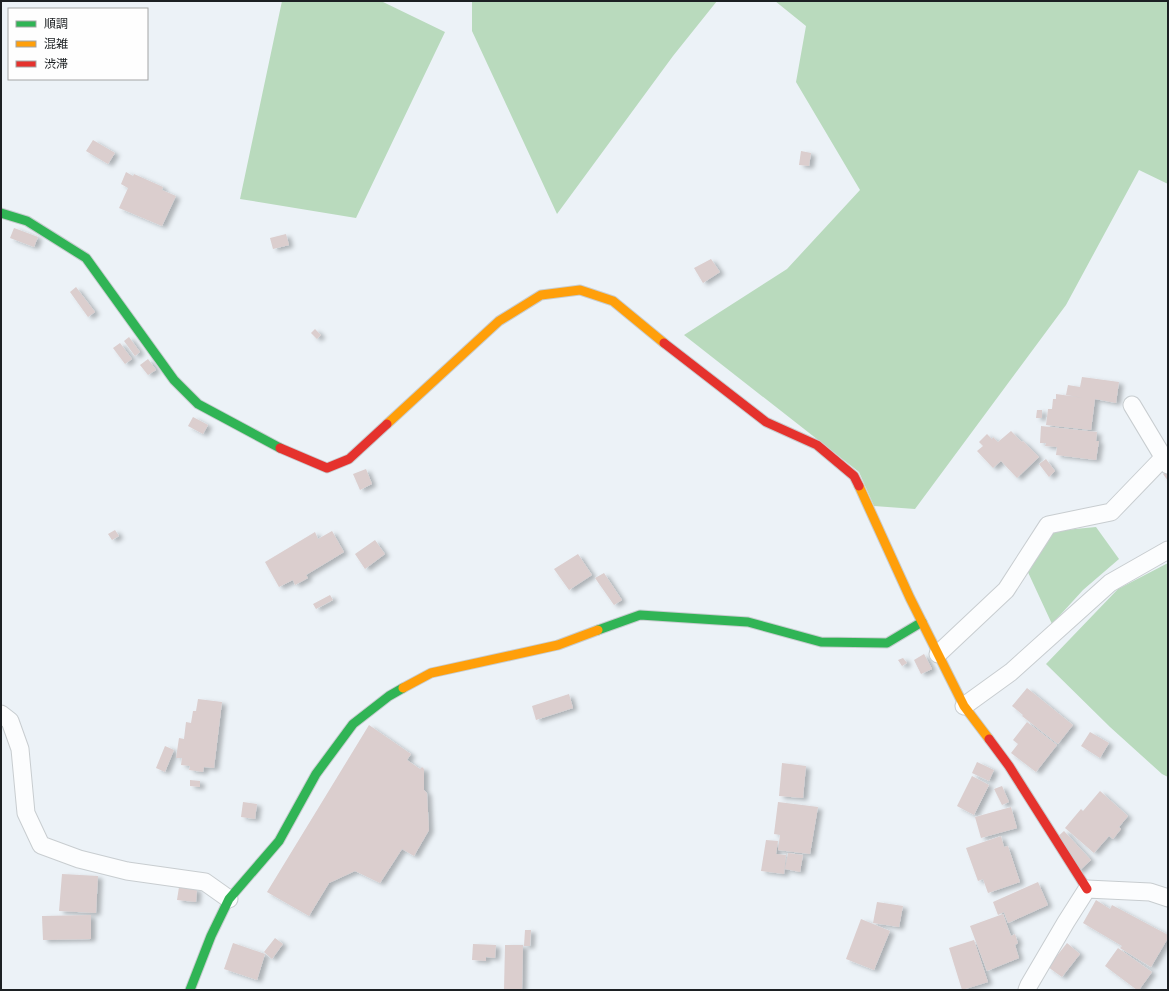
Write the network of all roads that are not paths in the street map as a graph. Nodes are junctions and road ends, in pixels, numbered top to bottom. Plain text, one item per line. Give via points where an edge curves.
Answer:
1 (1, 213) edge
2 (1132, 405) dead end
3 (1166, 461) edge
4 (1168, 550) edge
5 (922, 622) junction
6 (938, 654) junction
7 (964, 706) junction
8 (1, 714) edge
9 (1087, 889) junction
10 (1168, 898) edge
11 (229, 899) junction
12 (190, 990) edge
13 (1027, 990) edge

1 - 5 street via 27,221 86,258 174,380 198,404 282,449 326,468 349,459 500,321 541,295 580,290 613,301 766,422 816,445 854,476
2 - 3 street
3 - 6 street via 1111,512 1048,525 1006,590
4 - 7 street via 1110,583 1011,672
5 - 6 street
5 - 11 street via 888,642 821,642 748,622 640,615 558,645 431,673 389,696 353,724 316,774 278,841
6 - 7 street
7 - 9 street via 1009,766
8 - 11 street via 10,721 20,749 26,813 41,846 127,871 205,882
9 - 10 street via 1150,892
9 - 13 street
11 - 12 street

